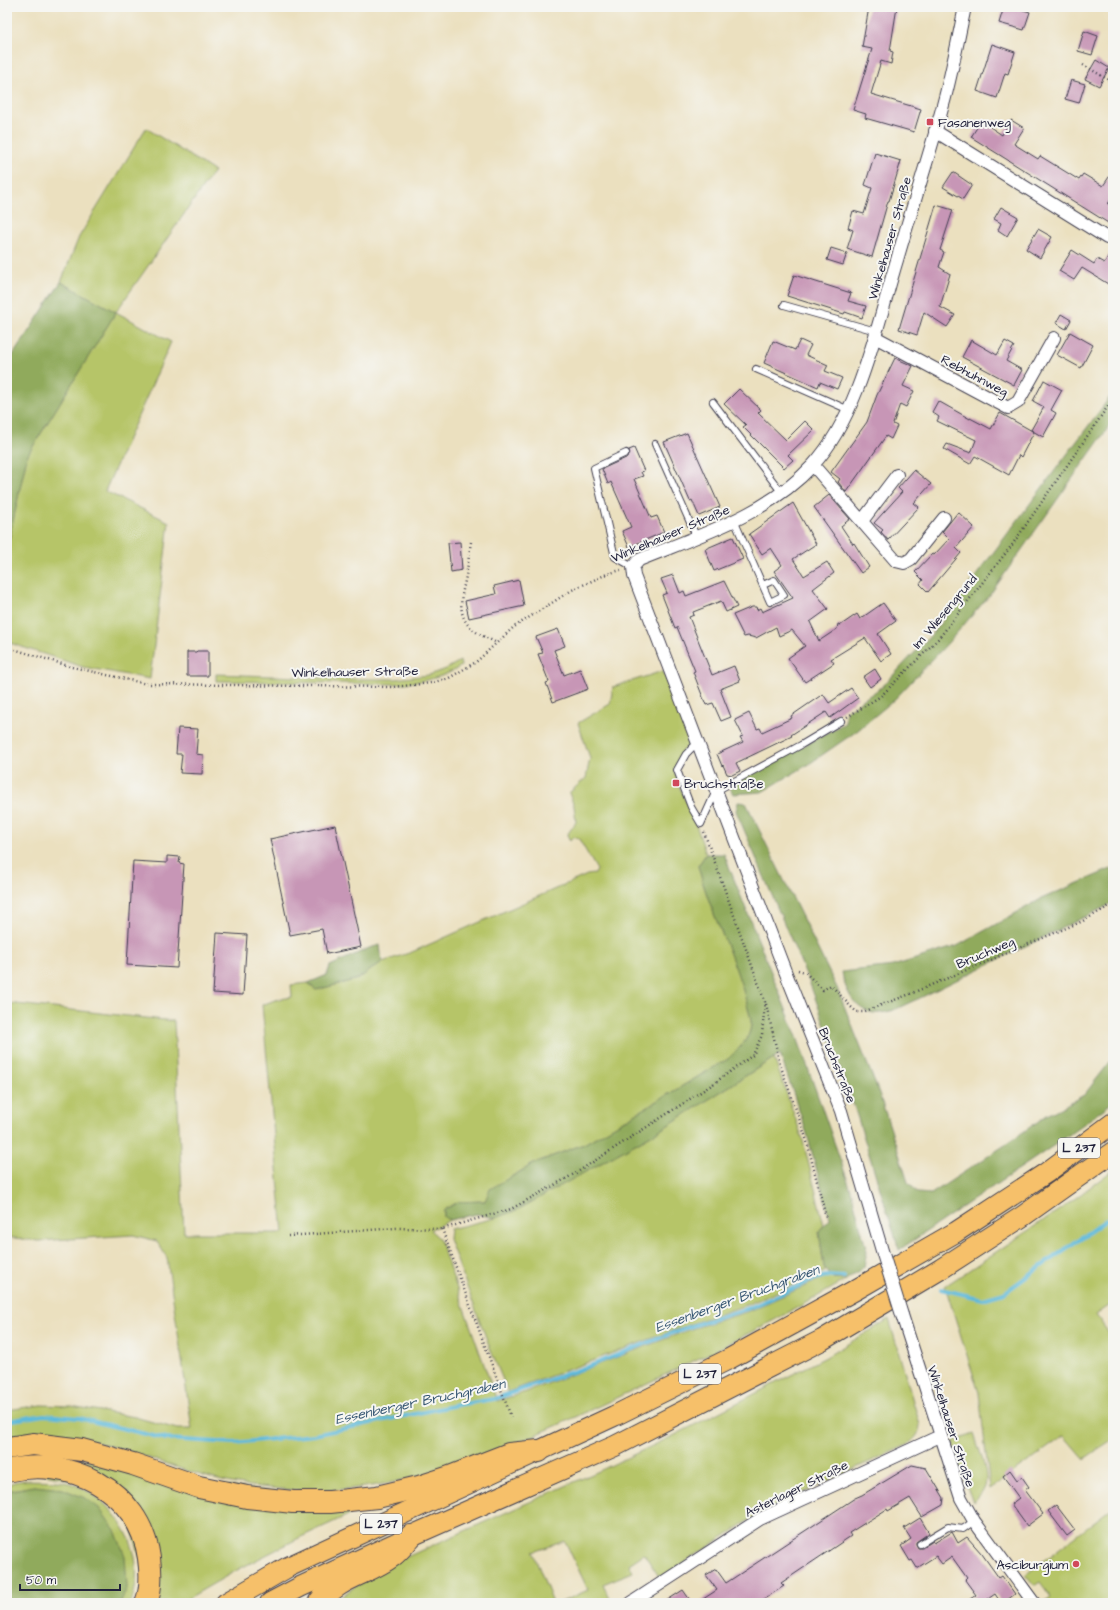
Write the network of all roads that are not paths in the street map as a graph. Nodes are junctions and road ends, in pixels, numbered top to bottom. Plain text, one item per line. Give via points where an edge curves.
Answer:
1 (965, 7) edge
2 (935, 131) junction
3 (1113, 238) edge
4 (784, 304) dead end
5 (875, 334) junction
6 (1054, 338) dead end
7 (756, 369) dead end
8 (713, 402) dead end
9 (850, 410) junction
10 (655, 444) dead end
11 (626, 453) dead end
12 (813, 465) junction
13 (898, 476) dead end
14 (782, 493) junction
15 (944, 518) dead end
16 (734, 520) junction
17 (862, 521) junction
18 (696, 536) junction
19 (633, 567) junction
20 (763, 585) dead end
21 (841, 721) road end
22 (698, 742) junction
23 (716, 791) junction
24 (1113, 1123) edge
25 (1113, 1152) edge
26 (879, 1240) joint
27 (940, 1436) junction
28 (7, 1448) edge
29 (539, 1451) junction
30 (7, 1471) edge
31 (974, 1522) junction
32 (411, 1536) junction
33 (920, 1544) dead end
34 (146, 1603) edge
35 (226, 1603) edge
36 (270, 1603) edge
37 (319, 1603) edge
38 (631, 1603) edge
39 (1034, 1603) edge

1 - 2 street, Winkelhauser Straße via 944,103
2 - 3 street via 1108,238
2 - 5 street, Winkelhauser Straße
4 - 5 lane
5 - 6 street, Rebhuhnweg via 1008,408 1018,402
5 - 9 street, Winkelhauser Straße
7 - 9 lane
8 - 14 lane
9 - 12 street, Winkelhauser Straße via 834,439
10 - 18 lane
11 - 19 lane via 594,468 615,557
12 - 14 street, Winkelhauser Straße
12 - 17 street
13 - 17 street
14 - 16 street, Winkelhauser Straße via 749,514
15 - 17 street via 904,563 896,561
16 - 18 street, Winkelhauser Straße
16 - 20 lane
18 - 19 street, Winkelhauser Straße via 639,560
19 - 22 street, Bruchstraße via 634,576
21 - 23 lane
22 - 23 street, Bruchstraße
22 - 23 lane via 686,754 677,770 691,807 701,824
23 - 26 street, Bruchstraße via 841,1111
24 - 29 highway, L 237 via 1046,1173 956,1232 858,1289 729,1359
25 - 32 highway, L 237 via 1022,1216 822,1340 615,1446
26 - 27 street, Winkelhauser Straße, bridge
27 - 31 street, Winkelhauser Straße via 961,1498
27 - 38 street, Asterlager Straße via 760,1519
28 - 29 highway via 33,1444 82,1450 199,1487 247,1497 293,1502 377,1498 444,1479 509,1454
29 - 35 highway, L 237 via 288,1567
30 - 34 highway via 27,1467 73,1472 99,1483 127,1508 140,1526 148,1549 151,1574
31 - 33 lane via 963,1529 948,1527
31 - 39 street, Winkelhauser Straße
32 - 36 highway, L 237
32 - 37 highway via 392,1556 335,1586

